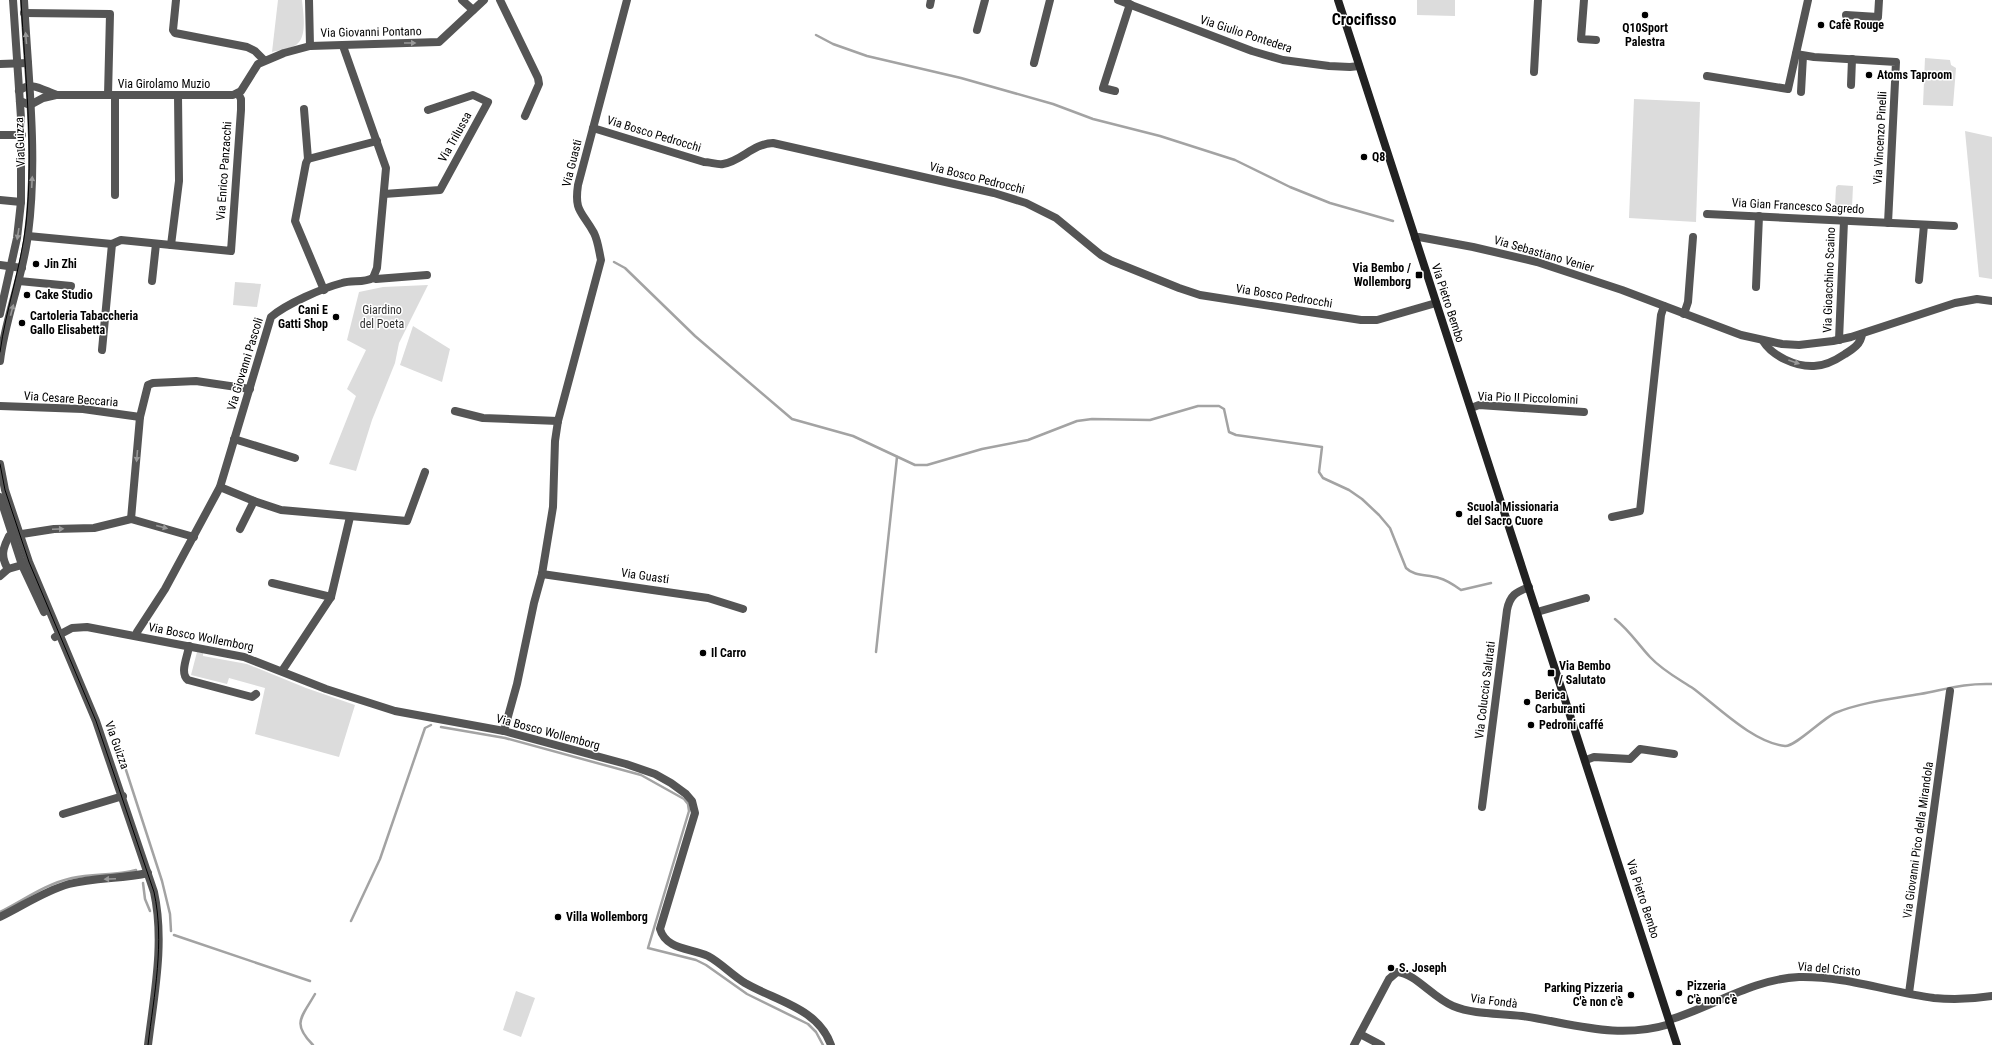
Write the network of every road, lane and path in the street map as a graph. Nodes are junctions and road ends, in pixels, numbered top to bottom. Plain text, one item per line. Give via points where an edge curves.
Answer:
1 (13, 0) edge
2 (24, 0) edge
3 (176, 0) edge
4 (309, 0) edge
5 (462, 0) edge
6 (484, 0) edge
7 (500, 0) edge
8 (627, 0) edge
9 (985, 0) edge
10 (1050, 0) edge
11 (1118, 0) edge
12 (1338, 0) edge
13 (1538, 0) edge
14 (1584, 0) edge
15 (1808, 0) edge
16 (1879, 0) edge
17 (1130, 4) junction
18 (473, 10) junction
19 (24, 13) junction
20 (1846, 15) dead end
21 (977, 30) dead end
22 (1596, 40) dead end
23 (310, 46) junction
24 (343, 46) junction
25 (250, 48) junction
26 (1800, 55) junction
27 (1852, 59) junction
28 (264, 60) junction
29 (17, 63) junction
30 (28, 63) junction
31 (1034, 63) dead end
32 (0, 64) edge
33 (1359, 66) junction
34 (253, 69) junction
35 (1534, 72) dead end
36 (1707, 76) dead end
37 (29, 85) junction
38 (1851, 85) dead end
39 (19, 91) junction
40 (1115, 91) dead end
41 (1801, 92) dead end
42 (238, 94) junction
43 (57, 95) junction
44 (112, 96) junction
45 (178, 96) junction
46 (20, 101) junction
47 (30, 105) junction
48 (304, 109) dead end
49 (428, 110) dead end
50 (525, 116) dead end
51 (593, 128) junction
52 (0, 135) edge
53 (22, 135) junction
54 (377, 141) junction
55 (308, 159) junction
56 (384, 194) junction
57 (115, 195) dead end
58 (0, 200) edge
59 (21, 202) junction
60 (1707, 214) dead end
61 (1759, 216) junction
62 (1844, 221) junction
63 (1888, 223) junction
64 (1924, 225) junction
65 (1954, 226) dead end
66 (28, 236) junction
67 (1693, 237) dead end
68 (1415, 238) junction
69 (112, 244) junction
70 (156, 244) junction
71 (171, 245) junction
72 (0, 265) edge
73 (11, 266) junction
74 (22, 268) junction
75 (428, 276) dead end
76 (373, 278) junction
77 (1918, 280) dead end
78 (152, 281) dead end
79 (19, 282) junction
80 (71, 286) dead end
81 (1756, 287) dead end
82 (324, 290) junction
83 (1992, 301) edge
84 (1436, 303) junction
85 (1664, 306) junction
86 (0, 314) edge
87 (1684, 314) junction
88 (1862, 334) junction
89 (1839, 340) junction
90 (1763, 341) junction
91 (102, 350) dead end
92 (0, 361) edge
93 (250, 389) junction
94 (0, 406) edge
95 (1471, 408) junction
96 (455, 411) dead end
97 (1584, 412) dead end
98 (140, 417) junction
99 (558, 421) junction
100 (234, 439) junction
101 (295, 458) dead end
102 (0, 464) edge
103 (425, 472) dead end
104 (220, 487) junction
105 (0, 497) edge
106 (254, 501) junction
107 (350, 517) junction
108 (1612, 517) dead end
109 (131, 519) junction
110 (240, 529) dead end
111 (16, 534) junction
112 (194, 537) junction
113 (26, 563) junction
114 (8, 569) junction
115 (542, 574) junction
116 (0, 576) edge
117 (272, 583) dead end
118 (1529, 587) junction
119 (331, 597) junction
120 (1586, 598) dead end
121 (743, 609) dead end
122 (1537, 612) junction
123 (57, 636) junction
124 (136, 636) junction
125 (189, 646) junction
126 (282, 671) junction
127 (1950, 691) dead end
128 (256, 694) dead end
129 (504, 731) junction
130 (1674, 754) dead end
131 (1586, 760) junction
132 (120, 796) junction
133 (1482, 807) dead end
134 (63, 814) dead end
135 (146, 874) junction
136 (0, 917) edge
137 (1909, 993) junction
138 (1992, 996) edge
139 (1670, 1022) junction
140 (1360, 1034) junction
141 (144, 1045) edge
142 (148, 1045) edge
143 (831, 1045) edge
144 (1354, 1045) edge
145 (1381, 1045) edge
146 (1677, 1045) edge

1 - 29 street, Via Guizza
2 - 19 street, Via Guizza
3 - 25 street via 173,30 175,34
4 - 23 street
5 - 18 street
6 - 18 street, Via Giovanni Pontano
7 - 50 street via 538,78 539,84
8 - 51 street, Via Guasti
9 - 21 street
10 - 31 street
11 - 17 street, Via Giulio Pontedera
12 - 33 main road, Via Pietro Bembo
13 - 35 street
14 - 22 street via 1581,39
15 - 26 street
16 - 20 street via 1878,17
17 - 33 street, Via Giulio Pontedera via 1283,60 1341,67
17 - 40 street via 1103,88
24 -> 18 street, Via Giovanni Pontano via 439,42
30 -> 19 street, Via Guizza
19 - 44 street via 110,14
23 - 24 street, Via Giovanni Pontano
23 - 28 street, Via Giovanni Pontano
24 - 54 street
25 - 28 street
25 - 34 street
26 - 27 street, Via Vincenzo Pinelli
26 - 36 street via 1788,89
26 - 41 street
27 - 38 street
27 - 63 street, Via Vincenzo Pinelli via 1896,62
28 - 34 street
29 - 30 street
29 - 32 street
29 - 39 street, Via Guizza
30 - 37 street, Via Guizza
33 - 68 main road, Via Pietro Bembo
34 - 42 street
37 - 39 street
37 - 43 street, Via Girolamo Muzio
37 - 47 street, Via Guizza
39 - 46 street, Via Guizza
42 - 45 street, Via Girolamo Muzio
42 - 71 street, Via Enrico Panzacchi via 241,99 231,251
43 - 44 street, Via Girolamo Muzio
43 - 47 street via 43,98
44 - 45 street, Via Girolamo Muzio
44 - 57 street
45 - 71 street via 179,181
46 - 47 street
46 - 53 street, Via Guizza
66 -> 47 street, Via Guizza via 32,175
48 - 55 street
49 - 56 street, Via Trilussa via 473,95 488,102 440,190
51 - 84 street, Via Bosco Pedrocchi via 704,162 722,164 735,160 762,144 773,143 994,193 1026,203 1056,218 1112,261 1200,294 1361,320 1378,320
51 - 99 street, Via Guasti via 576,200 595,234 601,260
52 - 53 street
53 - 59 street, Via Guizza
54 - 55 street
54 - 56 street via 386,168
55 - 82 street via 295,221
56 - 76 street via 377,268
58 - 59 street
59 -> 73 street, Via Guizza
60 - 61 street, Via Gian Francesco Sagredo
61 - 62 street, Via Gian Francesco Sagredo
61 - 81 street
62 - 63 street, Via Gian Francesco Sagredo
62 - 89 street, Via Gioacchino Scaino
63 - 64 street
64 - 65 street
64 - 77 street via 1921,271
66 - 69 street
66 - 74 street, Via Guizza
67 - 87 street via 1688,302
68 - 84 main road, Via Pietro Bembo
68 - 85 street, Via Sebastiano Venier via 1447,241 1537,262
69 - 70 street via 120,240
69 - 91 street
70 - 71 street
70 - 78 street
72 - 73 street
73 - 74 street
73 - 86 street, Via Guizza
74 - 79 street, Via Guizza
75 - 76 street, Via Giovanni Pascoli
76 - 82 street, Via Giovanni Pascoli via 342,283
79 - 80 street
92 -> 79 street, Via Guizza
82 - 93 street, Via Giovanni Pascoli via 280,310 271,317
83 - 88 street, Via Sebastiano Venier via 1977,299 1955,303
84 - 95 main road, Via Pietro Bembo
85 - 87 street, Via Sebastiano Venier
85 - 108 street via 1640,511
87 - 90 street, Via Sebastiano Venier
88 - 89 street, Via Sebastiano Venier
90 -> 88 street, Via Sebastiano Venier via 1770,350 1781,357 1813,366 1827,363 1853,349 1862,340
89 - 90 street, Via Sebastiano Venier via 1799,345
93 - 98 street via 196,381 153,383 148,385 146,390
93 - 100 street, Via Giovanni Pascoli
94 - 98 street, Via Cesare Beccaria via 83,409
95 - 97 street, Via Pio II Piccolomini via 1479,405
95 - 118 main road, Via Pietro Bembo
96 - 99 street via 483,418
98 -> 109 street
99 - 115 street, Via Guasti via 553,507
100 - 101 street
100 - 104 street, Via Giovanni Pascoli
102 - 111 street, Via Guizza
103 - 107 street via 407,522
104 - 106 street
104 - 112 street, Via Giovanni Pascoli
105 - 111 street, Via Guizza
106 - 107 street via 281,510
106 - 110 street
107 - 119 street
111 -> 109 street via 54,529 94,528
109 -> 112 street
111 - 113 street, Via Guizza
111 - 114 street via 9,536 2,554
112 - 124 street, Via Giovanni Pascoli
113 - 114 street
113 - 123 street, Via Guizza
114 - 116 street
115 - 121 street, Via Guasti via 708,598
115 - 129 street, Via Guasti
117 - 119 street
118 - 122 main road, Via Pietro Bembo
118 - 133 street, Via Coluccio Salutati via 1516,592 1509,600
119 - 126 street
120 - 122 street
122 - 131 main road, Via Pietro Bembo
123 - 124 street, Via Bosco Wollemborg via 77,627 87,626
123 - 132 street, Via Guizza
124 - 125 street, Via Bosco Wollemborg
125 - 126 street, Via Bosco Wollemborg via 244,657
125 - 128 street via 183,672 188,680 252,697
126 - 129 street, Via Bosco Wollemborg via 326,689 395,711
127 - 137 street, Via Giovanni Pico della Mirandola
129 - 143 street, Via Bosco Wollemborg via 648,772 671,783 686,794 692,801 695,813 660,929 662,936 667,942 707,956 744,982 810,1015 821,1025
130 - 131 street via 1640,749 1630,759 1594,757
131 - 139 main road, Via Pietro Bembo
132 - 134 street
132 - 135 street, Via Guizza
135 -> 136 street via 68,884
135 - 141 street, Via Guizza via 153,912 154,939
135 - 142 street, Via Guizza via 156,903 159,939
137 - 138 street, Via del Cristo via 1946,999
137 - 139 street, Via del Cristo via 1836,980 1799,977 1777,979 1759,984
139 - 140 street, Via Fondà via 1634,1030 1602,1031 1529,1017 1469,1011 1441,1001 1409,975 1397,972 1389,979
139 - 146 main road, Via Pietro Bembo
140 - 144 street, Via Fondà
140 - 145 street

